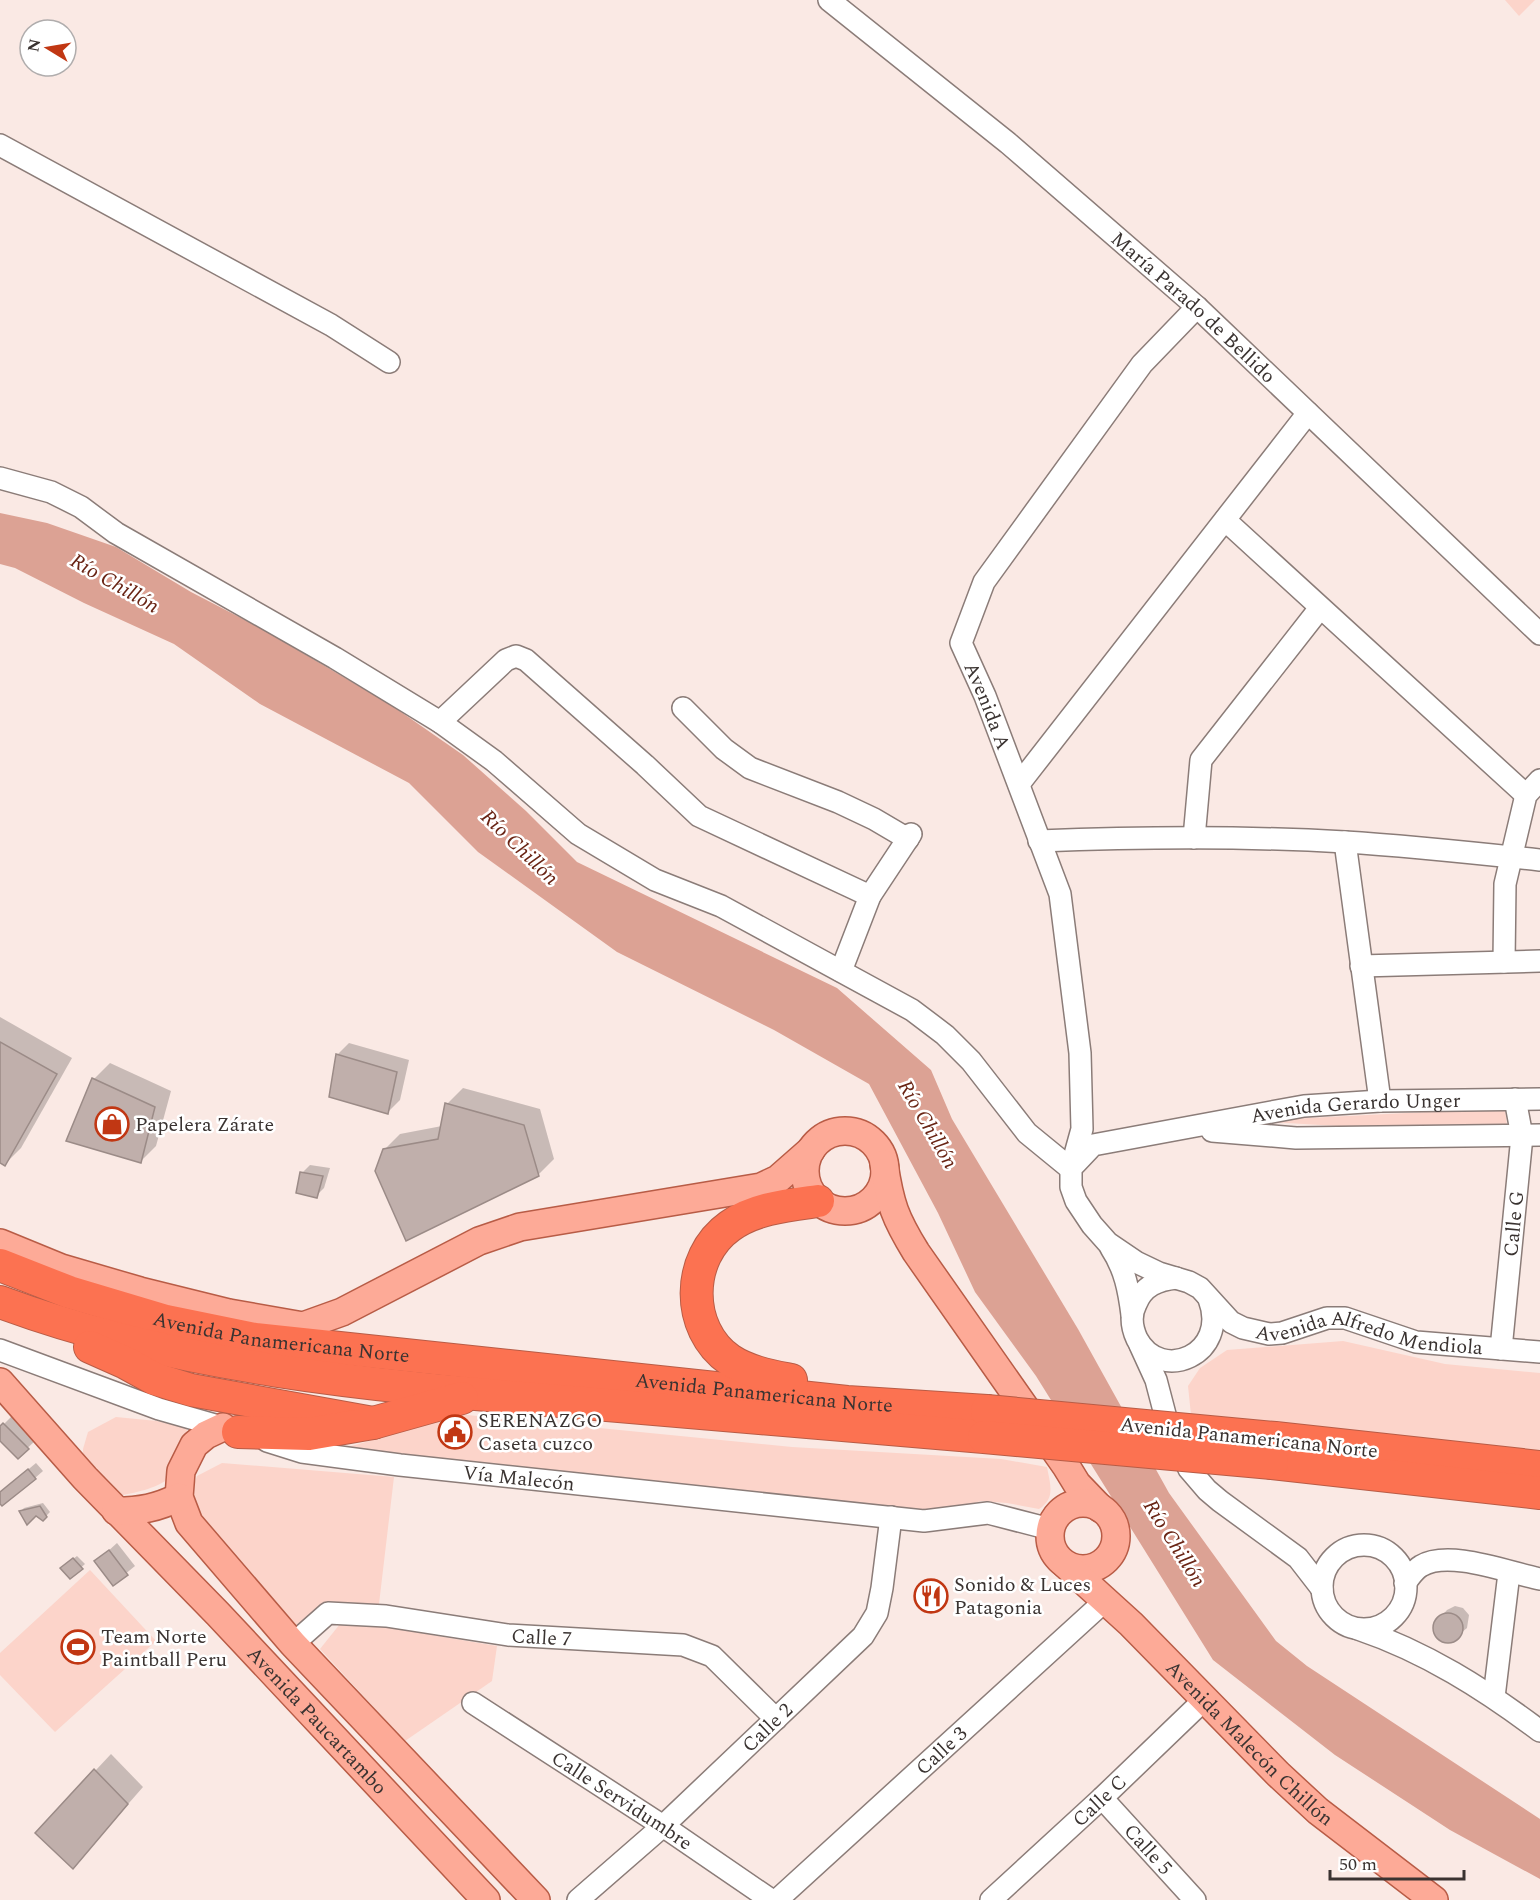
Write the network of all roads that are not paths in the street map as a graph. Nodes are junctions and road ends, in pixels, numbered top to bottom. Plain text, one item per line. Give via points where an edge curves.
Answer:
1 (829, 0) edge
2 (0, 146) edge
3 (1197, 307) junction
4 (389, 362) dead end
5 (1308, 413) junction
6 (0, 478) edge
7 (1224, 520) junction
8 (1320, 608) junction
9 (1540, 634) edge
10 (683, 708) dead end
11 (440, 722) junction
12 (1018, 784) junction
13 (1533, 788) edge
14 (1194, 838) junction
15 (1040, 841) junction
16 (1345, 842) junction
17 (1511, 857) junction
18 (1540, 860) edge
19 (870, 896) junction
20 (1540, 961) edge
21 (1504, 962) junction
22 (1361, 966) junction
23 (841, 971) junction
24 (1540, 1099) edge
25 (1515, 1100) junction
26 (1380, 1101) junction
27 (1172, 1129) junction
28 (1531, 1135) edge
29 (811, 1150) junction
30 (884, 1164) junction
31 (1071, 1169) junction
32 (818, 1201) junction
33 (849, 1211) junction
34 (0, 1243) edge
35 (1108, 1243) junction
36 (916, 1252) junction
37 (0, 1265) edge
38 (1176, 1278) junction
39 (1208, 1299) junction
40 (0, 1302) edge
41 (0, 1311) edge
42 (1132, 1318) junction
43 (303, 1326) junction
44 (1140, 1345) junction
45 (1501, 1349) junction
46 (0, 1350) edge
47 (1540, 1352) edge
48 (1191, 1357) junction
49 (594, 1374) junction
50 (0, 1382) edge
51 (474, 1394) junction
52 (848, 1402) junction
53 (1164, 1406) junction
54 (373, 1423) junction
55 (986, 1424) junction
56 (230, 1429) junction
57 (1274, 1451) junction
58 (1066, 1466) junction
59 (1540, 1467) edge
60 (1540, 1493) edge
61 (178, 1497) junction
62 (1100, 1508) junction
63 (116, 1511) junction
64 (891, 1517) junction
65 (1052, 1524) junction
66 (1115, 1543) junction
67 (1278, 1543) junction
68 (1340, 1552) junction
69 (1066, 1565) junction
70 (1509, 1573) junction
71 (1540, 1580) edge
72 (1405, 1583) junction
73 (1322, 1589) junction
74 (1106, 1600) junction
75 (1399, 1610) junction
76 (1131, 1624) junction
77 (1353, 1628) junction
78 (293, 1644) junction
79 (1418, 1655) junction
80 (322, 1675) junction
81 (1494, 1697) junction
82 (298, 1699) junction
83 (1205, 1699) junction
84 (473, 1703) dead end
85 (776, 1719) junction
86 (1540, 1731) edge
87 (1102, 1798) junction
88 (663, 1826) junction
89 (486, 1900) edge
90 (536, 1900) edge
91 (578, 1900) edge
92 (771, 1900) edge
93 (777, 1900) edge
94 (991, 1900) edge
95 (1195, 1900) edge
96 (1434, 1900) edge

1 - 3 street, María Parado de Bellido via 1008,143
2 - 4 street via 331,325
3 - 5 street, María Parado de Bellido
3 - 12 street, Avenida A via 1142,364 984,582 961,643
5 - 7 street
5 - 9 street, María Parado de Bellido
6 - 11 street via 51,492 81,507 116,533
7 - 8 street
7 - 12 street
8 - 13 street
8 - 14 street via 1201,760
10 - 19 street via 750,768 838,802 909,837
11 - 19 street via 506,660 516,656 526,660 699,816
11 - 23 street via 494,761 578,834 655,880 721,906
12 - 15 street, Avenida A
13 - 17 street
14 - 15 street
14 - 16 street
15 - 31 street, Avenida A via 1059,894 1080,1053 1082,1129
16 - 17 street
16 - 22 street
17 - 18 street
17 - 21 street via 1505,884
19 - 23 street
20 - 21 street
21 - 22 street
22 - 26 street
23 - 31 street via 912,1010 945,1035 971,1061 1027,1133
24 - 25 street, Avenida Gerardo Unger
25 - 26 street, Avenida Gerardo Unger
25 - 28 street, Calle G
26 - 27 street, Avenida Gerardo Unger via 1304,1106
27 - 28 street, Avenida Gerardo Unger via 1296,1138
27 - 31 street, Avenida Gerardo Unger via 1093,1145
28 - 45 street, Calle G
29 - 30 main road via 829,1134 853,1132 873,1143
29 - 32 main road via 806,1182
29 - 43 main road via 778,1179 761,1187 497,1233 342,1312
30 - 33 main road via 885,1175 877,1196
30 - 36 main road via 896,1219
31 - 35 street, Avenida Alfredo Mendiola via 1076,1201
32 - 33 main road via 838,1211
32 - 52 highway via 756,1213 723,1231 706,1253 696,1292 697,1305 713,1344 731,1360 754,1371 822,1388
33 - 36 main road via 883,1224
34 - 43 main road via 61,1268 140,1292
35 - 38 street, Avenida Alfredo Mendiola via 1136,1262
35 - 42 street via 1123,1269
36 - 58 main road
37 - 49 highway, Avenida Panamericana Norte via 69,1292 166,1321 255,1339
38 - 39 street, Avenida Alfredo Mendiola via 1194,1285
38 - 42 street via 1151,1285 1141,1294
39 - 45 street, Avenida Alfredo Mendiola via 1231,1322 1258,1332 1282,1332 1327,1318 1345,1318 1416,1342
39 - 48 street via 1214,1324 1210,1337
40 - 51 highway, Avenida Panamericana Norte via 51,1321 158,1348 313,1375
41 - 54 highway via 126,1363 155,1379 191,1390
42 - 44 street
43 - 49 highway via 411,1338
44 - 48 street via 1164,1360
44 - 53 street
45 - 47 street, Avenida Alfredo Mendiola
46 - 56 street, Vía Malecón via 159,1409
48 - 53 street via 1173,1375
49 - 52 highway, Avenida Panamericana Norte
50 - 63 main road, Avenida Paucartambo
51 - 54 highway
51 - 55 highway, Avenida Panamericana Norte
52 - 55 highway, Avenida Panamericana Norte
53 - 67 street via 1176,1444 1197,1480
54 - 56 highway via 309,1434
55 - 57 highway, Avenida Panamericana Norte, bridge
56 - 61 main road via 206,1435 194,1445 181,1471
56 - 64 street, Vía Malecón via 303,1452 400,1465
57 - 59 highway, Avenida Panamericana Norte
57 - 60 highway, Avenida Panamericana Norte
58 - 62 main road
58 - 65 main road via 1066,1487
61 - 63 main road via 160,1507
61 - 78 main road, Avenida Paucartambo via 189,1523
62 - 65 main road via 1080,1503 1061,1511
62 - 66 main road via 1113,1523
63 - 82 main road, Avenida Paucartambo
64 - 65 street, Vía Malecón via 936,1521 977,1513
64 - 85 street, Calle 2 via 877,1613 863,1636
65 - 69 main road via 1052,1549
66 - 69 main road via 1105,1561 1096,1567 1076,1569
66 - 76 main road, Avenida Malecón Chillón via 1115,1592
67 - 68 street via 1305,1553
67 - 73 street via 1298,1558
68 - 72 street via 1360,1545 1381,1548 1402,1569
68 - 73 street via 1329,1563
69 - 74 main road, Avenida Malecón Chillón
70 - 71 street
70 - 72 street via 1454,1560 1432,1562 1415,1570
70 - 81 street
72 - 75 street
73 - 77 street via 1331,1614
74 - 76 main road, Avenida Malecón Chillón
74 - 93 street, Calle 3
75 - 77 street via 1379,1626
75 - 79 street via 1404,1635
76 - 83 main road, Avenida Malecón Chillón
77 - 79 street
78 - 80 main road, Avenida Paucartambo
78 - 85 street, Calle 7 via 328,1613 386,1616 508,1635 683,1645 712,1656
79 - 81 street
80 - 82 main road
80 - 90 main road, Avenida Paucartambo
81 - 86 street
82 - 89 main road, Avenida Paucartambo
83 - 87 street, Calle C
83 - 96 main road, Avenida Malecón Chillón via 1318,1811
84 - 88 street, Calle Servidumbre
85 - 88 street, Calle 2
87 - 94 street, Calle C
87 - 95 street, Calle 5
88 - 91 street, Calle 2
88 - 92 street, Calle Servidumbre

